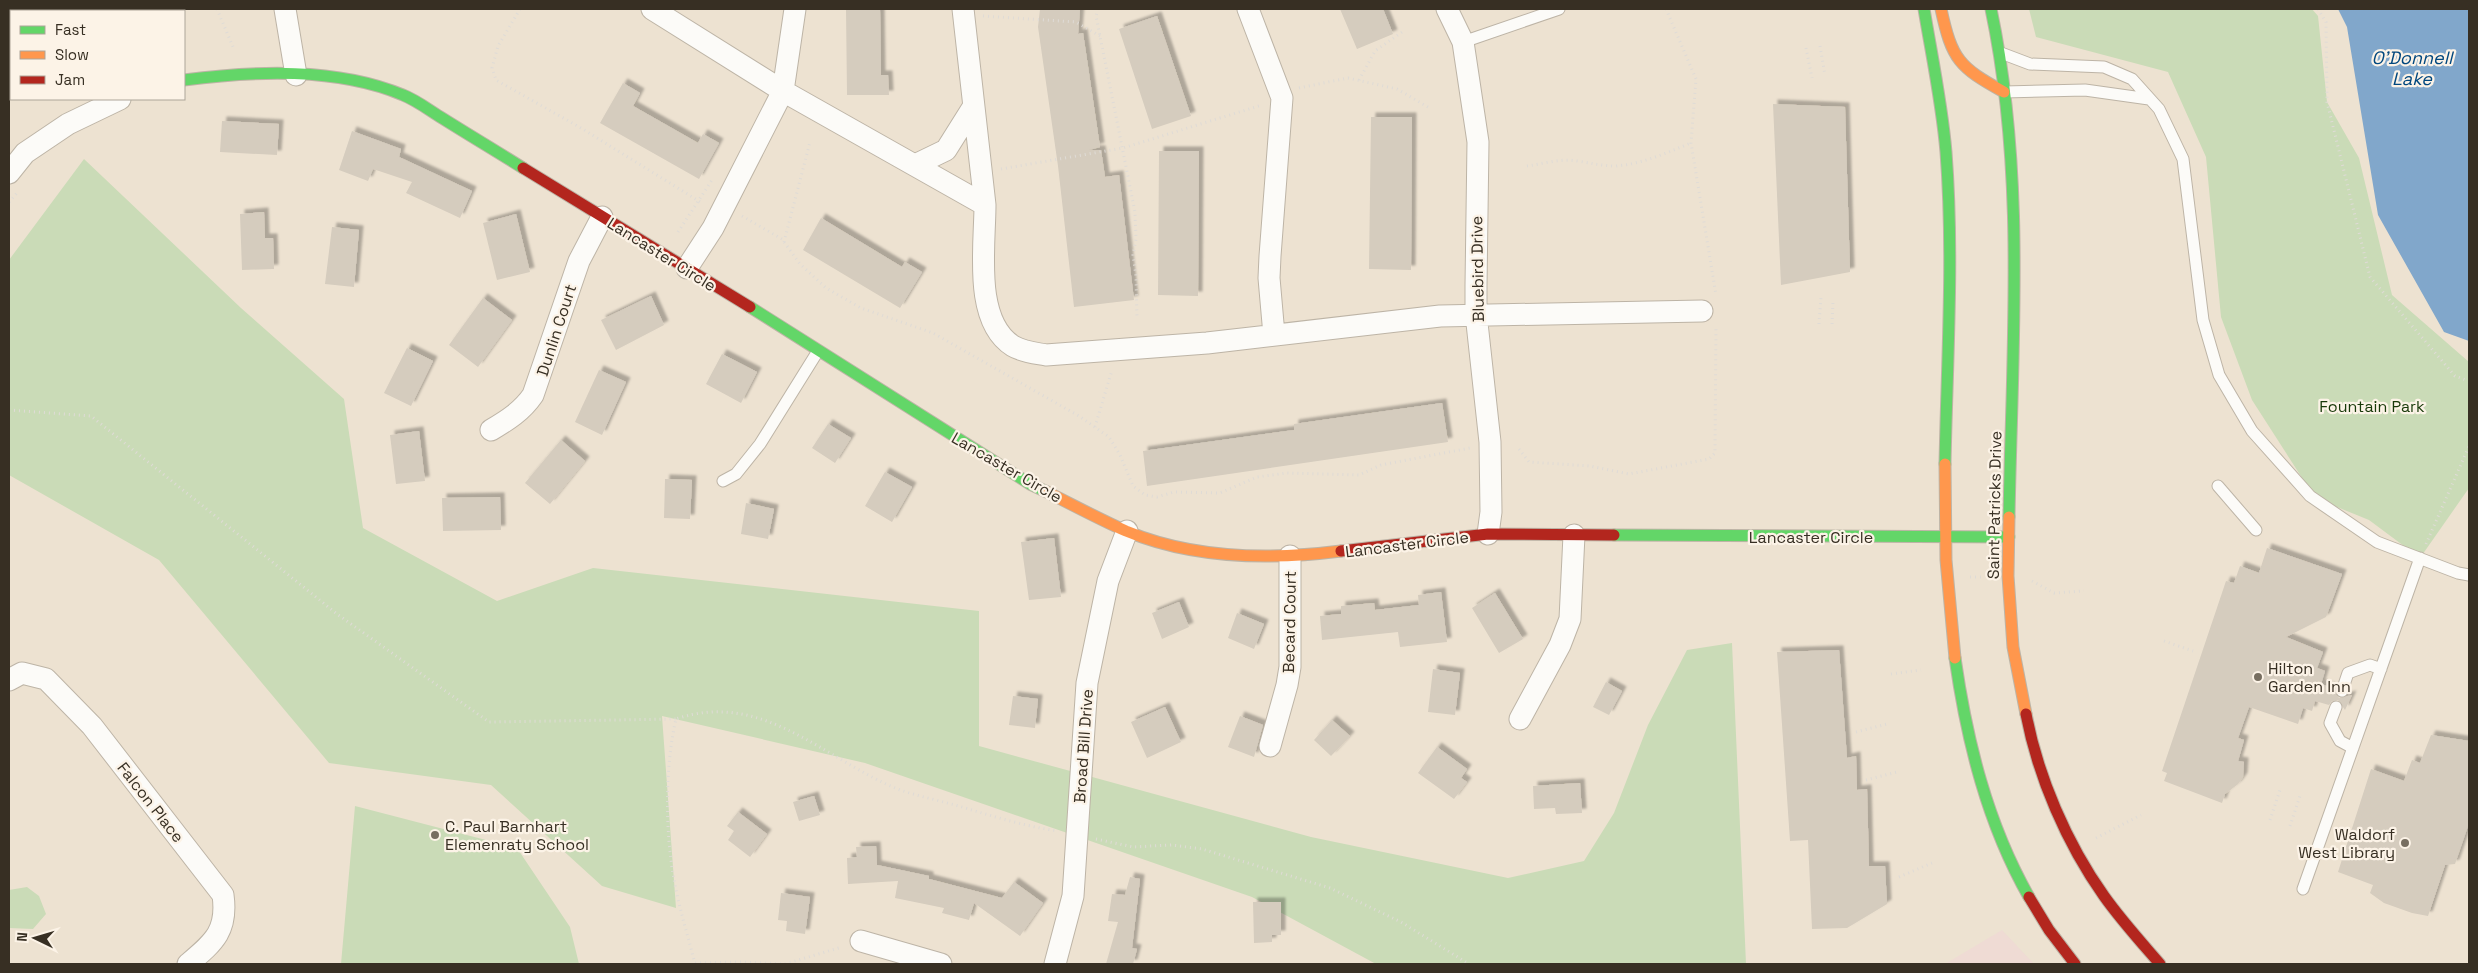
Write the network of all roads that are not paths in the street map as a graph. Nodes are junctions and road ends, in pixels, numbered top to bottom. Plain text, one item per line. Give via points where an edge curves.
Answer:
1 (285, 9) edge
2 (652, 9) edge
3 (795, 9) edge
4 (1248, 9) edge
5 (1447, 9) edge
6 (1559, 9) edge
7 (1924, 9) edge
8 (1941, 9) edge
9 (1991, 9) edge
10 (963, 12) edge
11 (1463, 42) junction
12 (2000, 52) junction
13 (296, 75) junction
14 (185, 80) edge
15 (783, 91) junction
16 (2004, 92) junction
17 (2149, 99) junction
18 (118, 100) edge
19 (973, 107) junction
20 (17, 153) edge
21 (914, 165) junction
22 (9, 173) edge
23 (985, 205) junction
24 (602, 217) junction
25 (687, 268) junction
26 (1702, 311) dead end
27 (1476, 314) junction
28 (1274, 335) junction
29 (818, 350) junction
30 (491, 430) dead end
31 (722, 481) dead end
32 (2218, 486) dead end
33 (2256, 530) dead end
34 (1127, 531) junction
35 (1488, 534) junction
36 (1574, 535) junction
37 (1947, 536) junction
38 (2009, 537) junction
39 (1290, 556) junction
40 (2420, 558) junction
41 (2469, 574) edge
42 (2381, 669) junction
43 (9, 680) edge
44 (2342, 691) dead end
45 (2336, 708) dead end
46 (1520, 719) dead end
47 (1270, 746) dead end
48 (2353, 748) junction
49 (2303, 889) dead end
50 (861, 941) road end
51 (188, 964) edge
52 (941, 964) edge
53 (1055, 964) edge
54 (2075, 964) edge
55 (2160, 964) edge

1 - 13 street
2 - 15 street
3 - 15 street
4 - 28 street via 1282,98 1269,278
5 - 11 street, Bluebird Drive
6 - 11 lane
7 - 37 main road via 1943,121 1949,238
8 - 16 main road via 1955,58 1964,70
9 - 12 main road, Saint Patricks Drive
10 - 19 street
11 - 27 street, Bluebird Drive via 1478,142
12 - 16 main road, Saint Patricks Drive
12 - 17 lane via 2030,64 2104,67 2132,79
13 - 14 main road, Lancaster Circle via 214,75
13 - 24 main road, Lancaster Circle via 370,85 404,95
15 - 21 street
15 - 25 street via 713,228
16 - 17 lane via 2086,90
16 - 38 main road, Saint Patricks Drive via 2014,237
17 - 40 lane via 2159,109 2183,159 2204,320 2219,375 2252,431 2310,496 2377,542
18 - 20 street
19 - 21 street via 946,150
19 - 23 street
20 - 22 street
21 - 23 street
23 - 28 street via 984,292 997,330 1004,339 1027,352 1046,355 1207,344
24 - 25 main road, Lancaster Circle
24 - 30 street, Dunlin Court via 579,261 532,395 525,407
25 - 29 main road, Lancaster Circle
26 - 27 street
27 - 28 street
27 - 35 street, Bluebird Drive via 1490,445 1491,512
29 - 31 lane via 760,444 736,474
29 - 34 main road, Lancaster Circle via 1030,484
32 - 33 lane
34 - 39 main road, Lancaster Circle via 1175,546 1216,553
34 - 53 street, Broad Bill Drive via 1108,581 1087,683 1073,896
35 - 36 main road, Lancaster Circle
35 - 39 main road, Lancaster Circle
36 - 37 main road, Lancaster Circle
36 - 46 street via 1570,619 1560,645
37 - 38 main road, Lancaster Circle
37 - 54 main road via 1947,586 1955,666 1978,776 1991,818 2021,883
38 - 55 main road, Saint Patricks Drive via 2013,647 2030,737 2046,786 2064,831 2104,896
39 - 47 street, Becard Court via 1290,667
40 - 41 lane
40 - 42 lane
42 - 44 lane via 2370,665 2348,673
42 - 48 lane
43 - 51 street, Falcon Place via 22,673 46,678 92,726 223,895 224,922 219,934
45 - 48 lane via 2330,723 2340,741
48 - 49 lane
50 - 52 street

